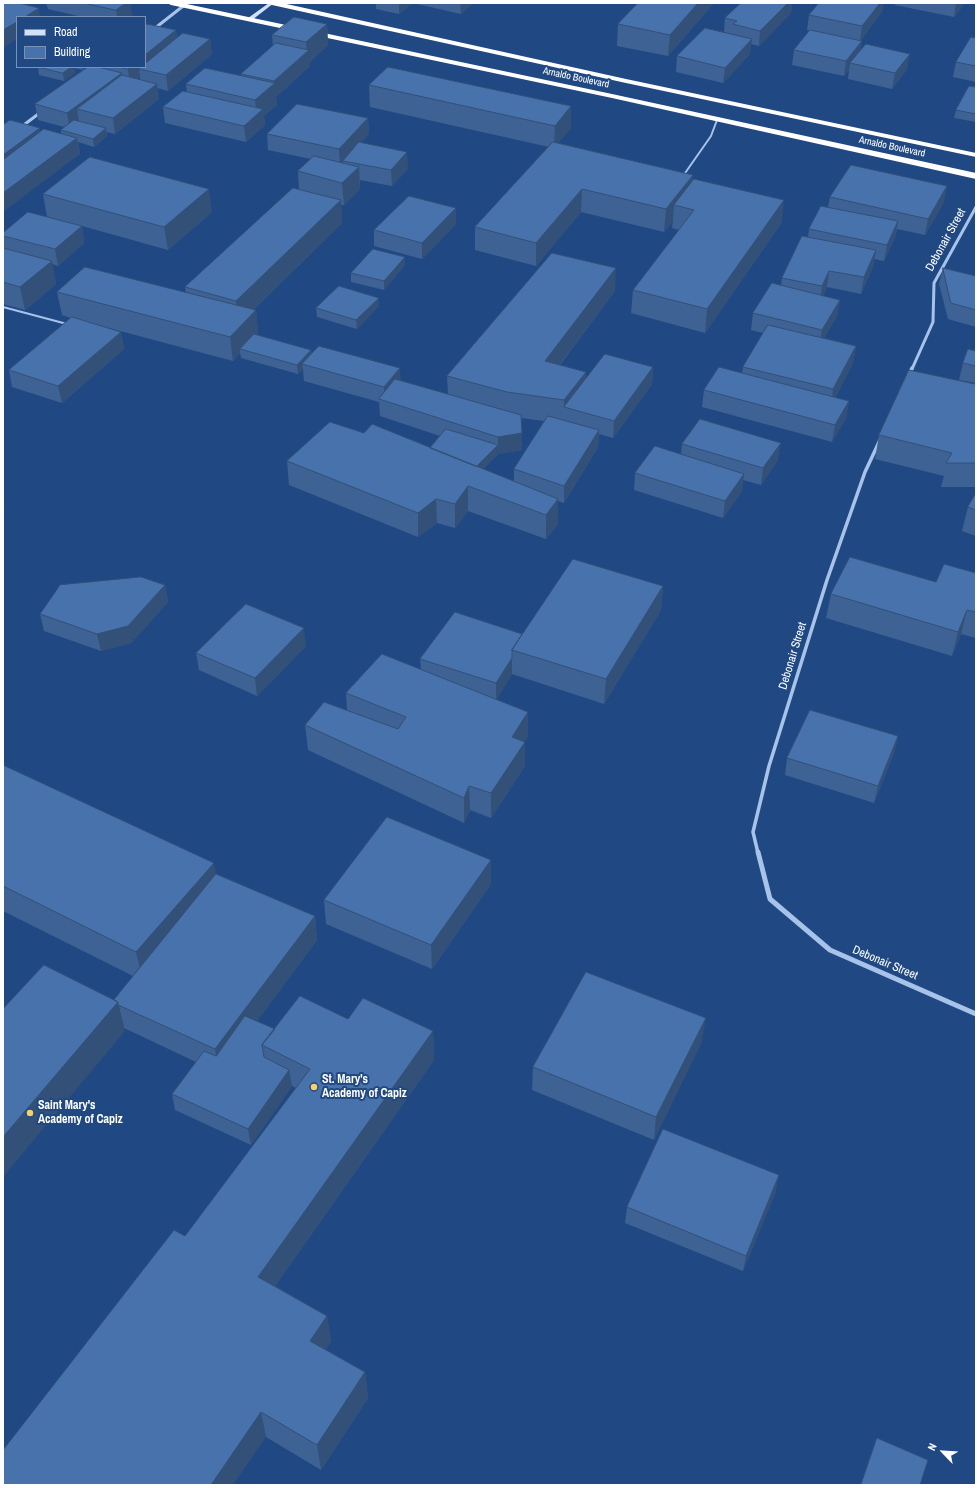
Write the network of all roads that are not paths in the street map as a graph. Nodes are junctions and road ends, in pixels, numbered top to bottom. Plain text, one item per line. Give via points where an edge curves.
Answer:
1 (171, 3) edge
2 (272, 3) edge
3 (185, 4) edge
4 (250, 18) junction
5 (146, 35) edge
6 (47, 108) edge
7 (717, 120) junction
8 (16, 131) edge
9 (976, 155) edge
10 (976, 176) edge
11 (682, 178) edge
12 (976, 207) edge
13 (3, 307) edge
14 (71, 325) edge
15 (907, 379) edge
16 (881, 436) edge
17 (976, 1014) edge

1 - 3 highway, Arnaldo Boulevard
2 - 4 main road
2 - 9 highway, Arnaldo Boulevard
3 - 4 highway, Arnaldo Boulevard
3 - 5 street
4 - 7 highway, Arnaldo Boulevard
6 - 8 street
7 - 10 highway, Arnaldo Boulevard
7 - 11 lane via 710,136
12 - 15 street, Debonair Street via 934,283 933,322
13 - 14 lane
16 - 17 street, Debonair Street via 865,472 827,580 770,766 753,832 770,898 830,950

